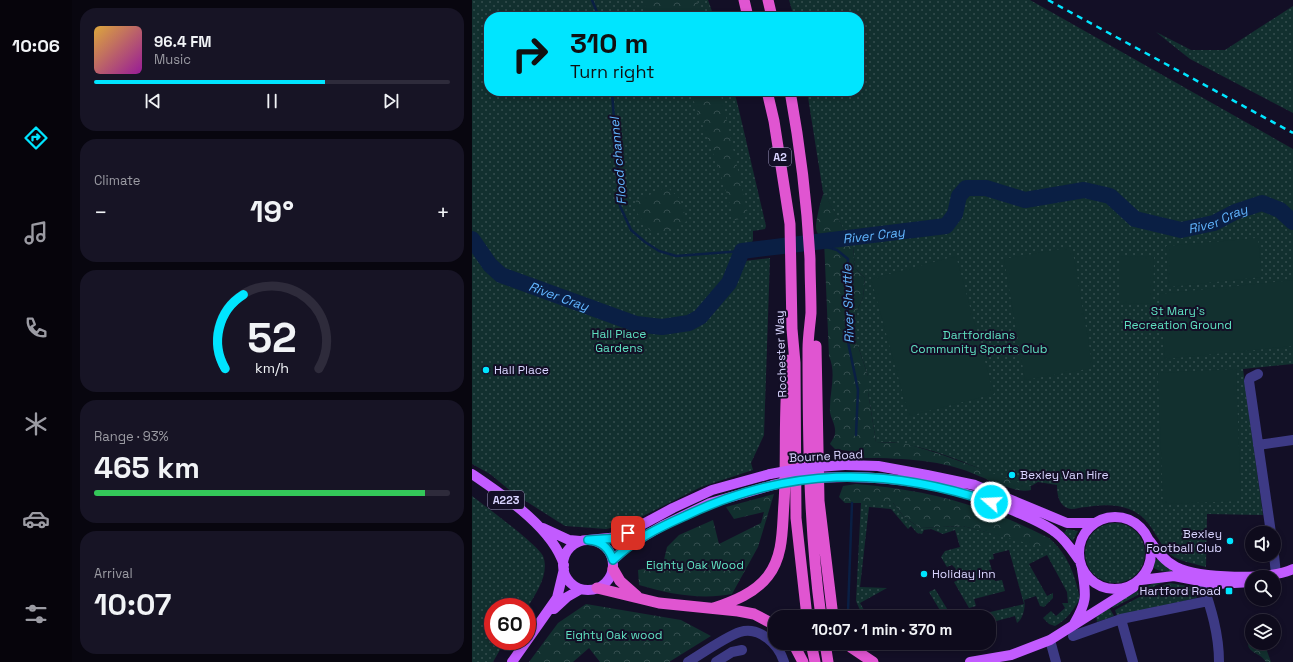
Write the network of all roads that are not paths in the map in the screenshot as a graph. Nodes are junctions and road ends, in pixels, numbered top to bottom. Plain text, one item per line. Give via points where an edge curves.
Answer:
1 (744, 0) edge
2 (768, 0) edge
3 (747, 12) edge
4 (771, 12) edge
5 (768, 96) edge
6 (791, 96) edge
7 (811, 314) junction
8 (792, 329) junction
9 (1258, 374) dead end
10 (1293, 440) edge
11 (1258, 445) junction
12 (472, 474) edge
13 (1094, 523) junction
14 (540, 526) junction
15 (1269, 526) edge
16 (1149, 539) junction
17 (584, 540) junction
18 (1080, 564) junction
19 (613, 565) junction
20 (564, 567) junction
21 (1293, 569) edge
22 (1281, 573) edge
23 (1245, 576) edge
24 (1140, 580) junction
25 (1202, 582) junction
26 (1245, 583) edge
27 (597, 588) junction
28 (581, 589) junction
29 (640, 599) junction
30 (1208, 601) junction
31 (714, 608) junction
32 (806, 610) edge
33 (820, 610) edge
34 (832, 610) edge
35 (546, 615) junction
36 (1121, 619) junction
37 (768, 621) edge
38 (1073, 625) junction
39 (1073, 636) dead end
40 (1050, 640) junction
41 (742, 650) dead end
42 (797, 650) edge
43 (812, 650) edge
44 (825, 650) edge
45 (855, 650) edge
46 (986, 661) edge
47 (512, 662) edge
48 (688, 662) edge
49 (716, 662) edge
50 (784, 662) edge
51 (803, 662) edge
52 (815, 662) edge
53 (828, 662) edge
54 (873, 662) edge
55 (970, 662) edge
56 (1056, 662) edge
57 (1133, 662) edge
58 (1219, 662) edge

1 - 3 highway
2 - 4 highway
5 - 8 highway, Rochester Way / A2 via 790,224
6 - 7 highway, A2 via 808,221
7 - 33 highway, A2 via 808,340 808,451
7 - 34 highway via 815,339 819,502
8 - 31 highway via 788,368 784,511 778,558 767,577 754,589 736,600
8 - 32 highway, Rochester Way / A2 via 795,364 796,518
9 - 11 street via 1249,381
10 - 11 street
11 - 15 street
12 - 14 main road, Bourne Road / A223
13 - 16 main road via 1105,519 1125,519 1134,523
13 - 17 main road, Bourne Road / A223, bridge via 1067,523 975,485 878,466 845,465 803,468 770,474 712,490 619,538
13 - 18 main road via 1081,539
14 - 17 main road, Bourne Road / A223 via 568,540
14 - 20 main road, Bourne Road / A223 via 555,546
16 - 23 main road via 1166,561 1182,569 1217,576
16 - 24 main road via 1151,560 1148,570
17 - 19 main road via 602,543 607,548
17 - 20 main road via 572,545 567,552
18 - 19 main road, Bourne Road, bridge via 1063,538 1054,531 1002,506 956,490 920,482 879,477 847,477 804,478 710,503 628,545
18 - 24 main road via 1090,579 1109,589 1118,589
18 - 38 main road via 1086,597 1084,608
19 - 27 main road via 608,581
19 - 29 highway via 620,581
20 - 28 main road via 570,582
20 - 35 main road via 557,598
21 - 22 main road
24 - 25 main road via 1174,576
24 - 38 main road via 1130,590
25 - 26 main road
25 - 30 street
27 - 28 main road
27 - 29 highway
28 - 35 main road via 567,596
29 - 31 highway
30 - 36 street
30 - 58 street via 1219,647
31 - 37 highway via 754,614
35 - 47 main road
36 - 39 street
36 - 57 street
38 - 40 main road
40 - 46 main road via 1011,655
40 - 56 street
41 - 49 street via 732,652
42 - 51 highway
43 - 52 highway
44 - 53 highway
45 - 54 highway
46 - 55 main road
48 - 50 street via 740,632 753,631 770,640 781,653

